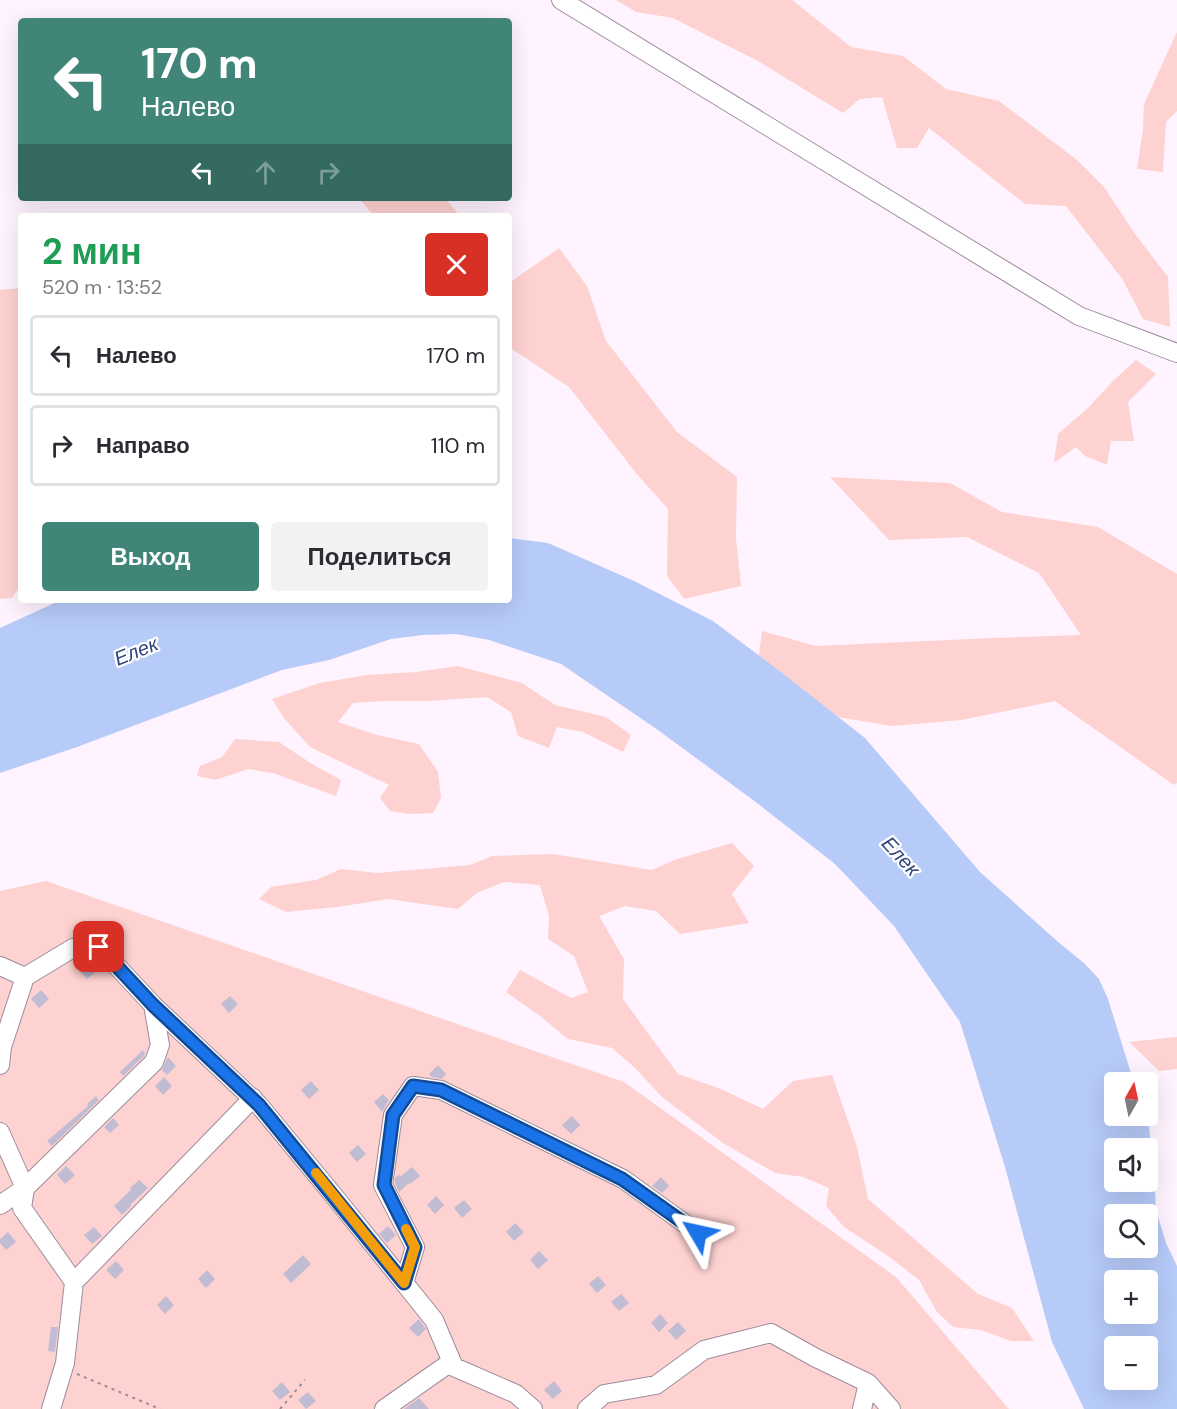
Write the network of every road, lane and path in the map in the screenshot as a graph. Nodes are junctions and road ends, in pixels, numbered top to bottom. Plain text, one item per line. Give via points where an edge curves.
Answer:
1 (561, 0) edge
2 (1177, 353) edge
3 (0, 966) edge
4 (25, 977) junction
5 (153, 1005) junction
6 (0, 1065) edge
7 (253, 1098) junction
8 (0, 1132) edge
9 (26, 1188) junction
10 (0, 1205) edge
11 (698, 1233) dead end
12 (74, 1282) junction
13 (404, 1283) junction
14 (451, 1362) junction
15 (64, 1369) junction
16 (305, 1380) dead end
17 (868, 1383) junction
18 (51, 1409) edge
19 (160, 1409) edge
20 (280, 1409) edge
21 (384, 1409) edge
22 (533, 1409) edge
23 (587, 1409) edge
24 (862, 1409) edge
25 (891, 1409) edge

1 - 2 lane via 1079,316
3 - 4 lane
4 - 5 lane via 73,948 99,947
4 - 6 lane
5 - 7 lane
5 - 9 lane via 160,1045 154,1062
7 - 12 lane
7 - 13 lane
8 - 9 lane
9 - 10 lane
9 - 12 lane via 22,1208
11 - 13 lane via 622,1179 441,1090 413,1086 393,1115 384,1185 415,1247
12 - 15 lane
13 - 14 lane via 434,1320
14 - 21 lane
14 - 22 lane via 453,1367 516,1394
15 - 18 lane
15 - 19 path
16 - 20 path
17 - 23 lane via 771,1333 704,1350 656,1384 604,1394
17 - 24 lane
17 - 25 lane

